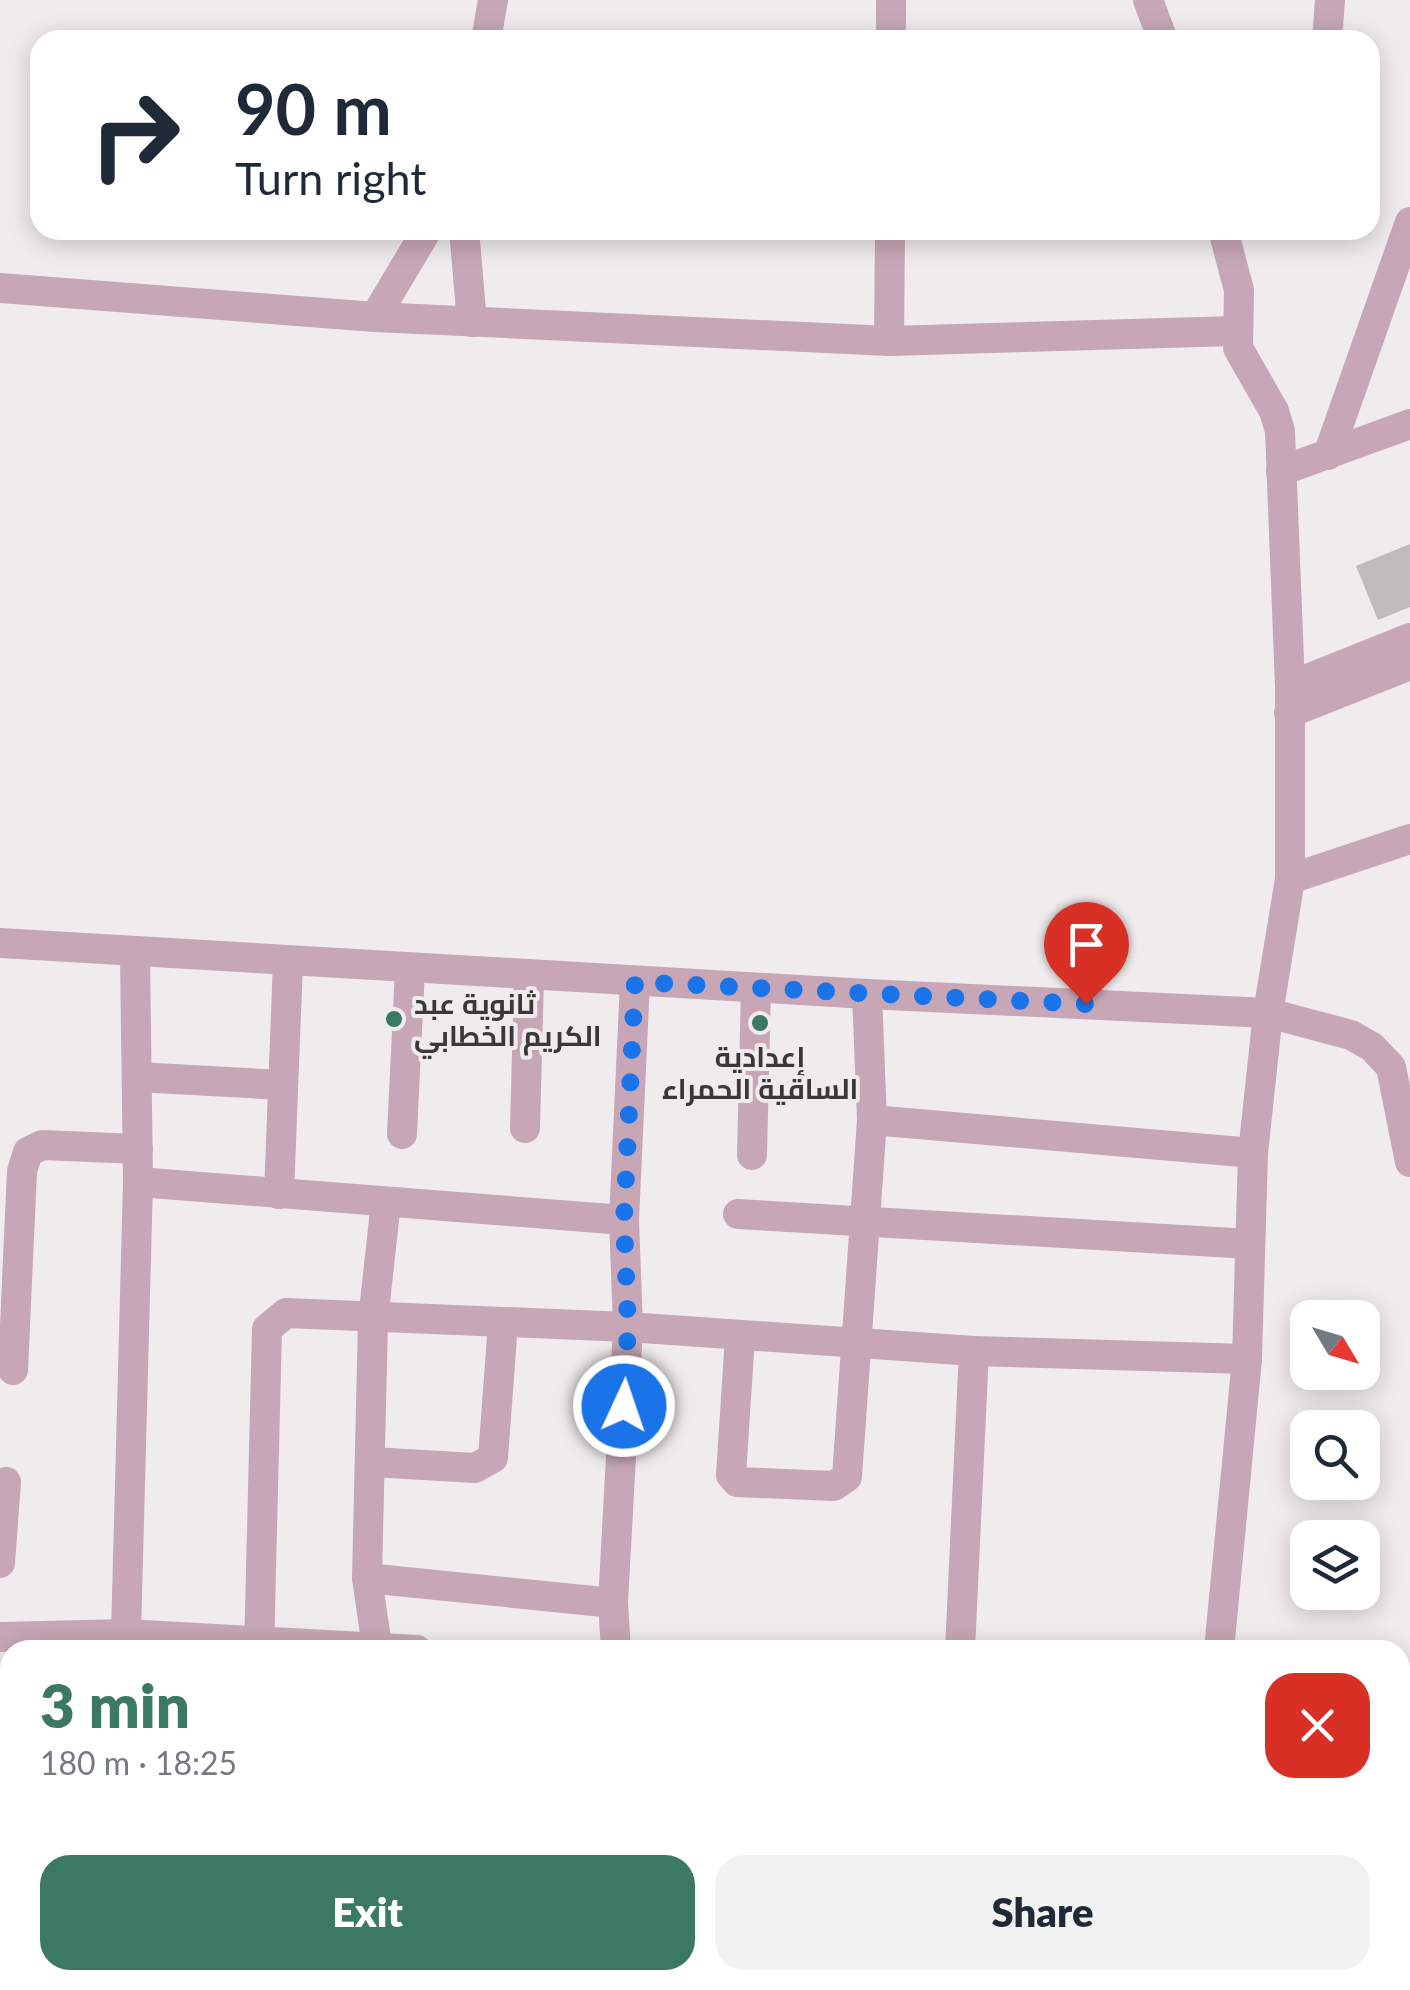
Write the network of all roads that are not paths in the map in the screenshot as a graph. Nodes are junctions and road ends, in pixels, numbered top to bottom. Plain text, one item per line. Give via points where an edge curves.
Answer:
1 (493, 0) edge
2 (891, 0) edge
3 (1148, 0) edge
4 (1330, 0) edge
5 (488, 30) edge
6 (891, 30) edge
7 (1159, 30) edge
8 (1328, 30) edge
9 (1410, 222) edge
10 (421, 240) edge
11 (465, 240) edge
12 (890, 240) edge
13 (1226, 240) edge
14 (0, 288) edge
15 (375, 317) junction
16 (472, 322) junction
17 (1236, 331) junction
18 (889, 341) junction
19 (1410, 424) edge
20 (1328, 455) junction
21 (1282, 470) junction
22 (1410, 638) edge
23 (1410, 665) edge
24 (1290, 700) junction
25 (1410, 839) edge
26 (1290, 879) junction
27 (0, 944) edge
28 (135, 954) junction
29 (288, 962) junction
30 (410, 969) junction
31 (529, 976) junction
32 (635, 982) junction
33 (756, 988) junction
34 (866, 994) junction
35 (1268, 1013) junction
36 (137, 1078) junction
37 (284, 1085) junction
38 (872, 1120) junction
39 (524, 1128) dead end
40 (402, 1134) dead end
41 (138, 1149) junction
42 (1253, 1153) junction
43 (752, 1154) dead end
44 (1410, 1162) edge
45 (138, 1182) junction
46 (280, 1194) junction
47 (386, 1202) junction
48 (738, 1214) dead end
49 (624, 1220) junction
50 (866, 1222) junction
51 (1250, 1244) junction
52 (373, 1320) junction
53 (503, 1323) junction
54 (628, 1327) junction
55 (740, 1337) junction
56 (857, 1344) junction
57 (974, 1351) junction
58 (1247, 1359) junction
59 (13, 1370) dead end
60 (372, 1462) junction
61 (6, 1482) dead end
62 (0, 1563) edge
63 (367, 1578) junction
64 (613, 1603) junction
65 (126, 1634) junction
66 (39, 1640) edge
67 (192, 1640) edge
68 (259, 1640) edge
69 (376, 1640) edge
70 (615, 1640) edge
71 (960, 1640) edge
72 (1220, 1640) edge

1 - 5 street
2 - 6 street
3 - 7 street
4 - 8 street
9 - 20 street
10 - 15 street
11 - 16 street
12 - 18 street
13 - 17 street via 1239,290
14 - 15 street
15 - 16 street
16 - 18 street
17 - 18 street
17 - 21 street via 1247,369 1274,411
19 - 20 street
20 - 21 street
21 - 24 street
22 - 24 street
23 - 24 street
24 - 26 street
25 - 26 street
26 - 35 street
27 - 28 street
28 - 29 street
28 - 36 street
29 - 30 street
29 - 37 street
30 - 31 street
30 - 40 street
31 - 32 street
31 - 39 street
32 - 33 street
32 - 49 street
33 - 34 street
33 - 43 street
34 - 35 street
34 - 38 street
35 - 42 street
35 - 44 street via 1372,1047 1391,1068
36 - 37 street
36 - 41 street
37 - 46 street
38 - 42 street
38 - 50 street
41 - 45 street
41 - 59 street via 42,1146 28,1152
42 - 51 street
45 - 46 street
45 - 65 street
46 - 47 street
47 - 49 street
47 - 52 street
48 - 50 street
49 - 54 street
50 - 51 street
50 - 56 street
51 - 58 street
52 - 53 street
52 - 60 street
52 - 68 street via 286,1314 267,1329
53 - 54 street
53 - 60 street via 493,1458 475,1468
54 - 55 street
54 - 64 street
55 - 56 street
55 - 56 street via 728,1468 738,1482 834,1486 848,1477
56 - 57 street
57 - 58 street
57 - 71 street
58 - 72 street
60 - 63 street
61 - 62 street
63 - 64 street
63 - 69 street
64 - 70 street
65 - 66 street
65 - 67 street

